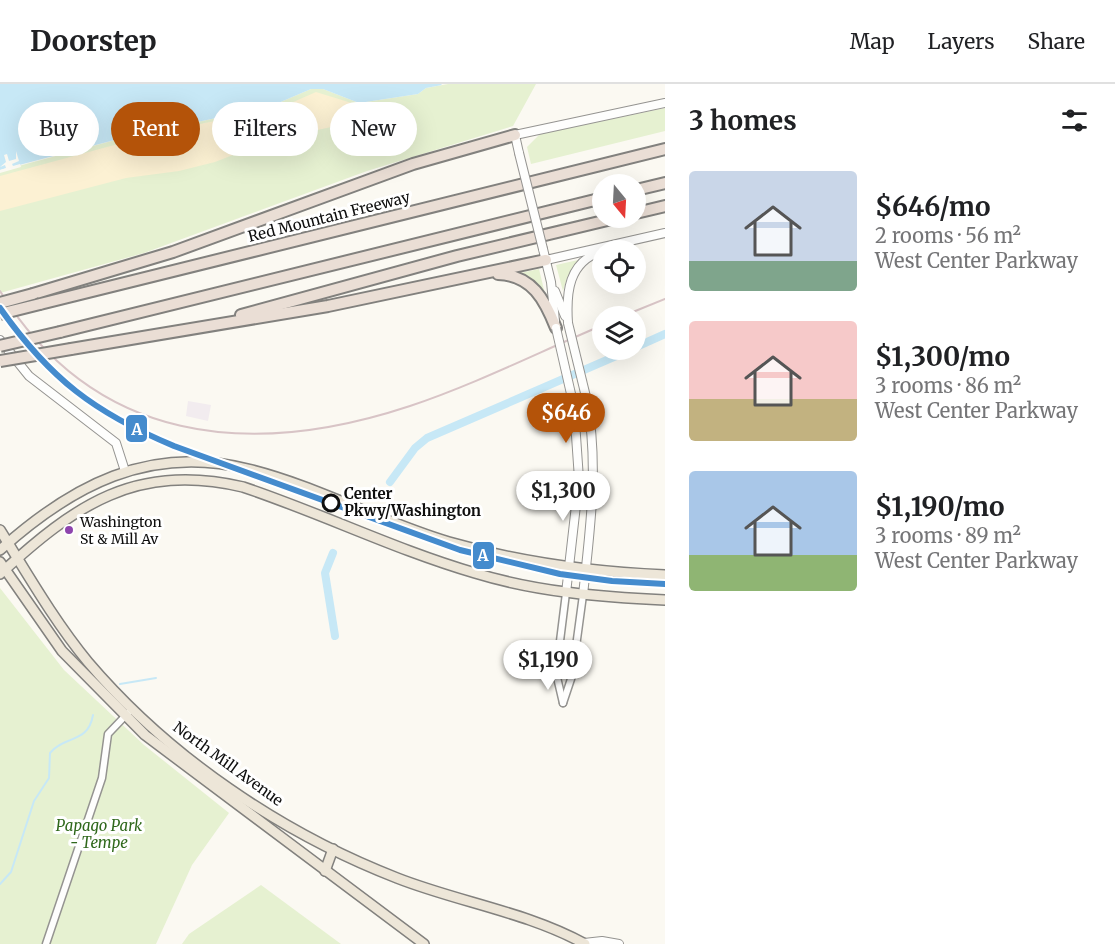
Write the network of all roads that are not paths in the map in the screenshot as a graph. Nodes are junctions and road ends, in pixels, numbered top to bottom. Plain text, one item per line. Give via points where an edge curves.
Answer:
1 (665, 103) edge
2 (515, 135) junction
3 (664, 150) edge
4 (665, 183) edge
5 (646, 188) edge
6 (592, 201) edge
7 (665, 206) edge
8 (646, 211) edge
9 (592, 224) edge
10 (665, 233) edge
11 (653, 236) junction
12 (640, 240) edge
13 (544, 255) junction
14 (592, 257) edge
15 (474, 278) junction
16 (551, 282) junction
17 (0, 303) edge
18 (0, 314) edge
19 (568, 323) junction
20 (556, 328) junction
21 (168, 332) junction
22 (0, 340) edge
23 (0, 346) edge
24 (0, 361) edge
25 (125, 471) junction
26 (0, 530) edge
27 (8, 543) junction
28 (0, 550) edge
29 (16, 558) junction
30 (569, 567) junction
31 (2, 568) edge
32 (586, 569) junction
33 (665, 574) edge
34 (566, 593) junction
35 (583, 594) junction
36 (665, 600) edge
37 (132, 708) junction
38 (125, 716) junction
39 (333, 849) junction
40 (325, 871) junction
41 (46, 944) edge
42 (424, 944) edge
43 (584, 944) edge
44 (619, 944) edge

1 - 2 street
2 - 13 street, bridge
2 - 17 highway, bridge via 390,172 173,252
3 - 18 highway, Red Mountain Freeway, bridge
4 - 5 highway
6 - 23 highway, bridge
7 - 8 highway
9 - 21 highway
10 - 11 street
11 - 12 street
11 - 13 street
13 - 15 highway
13 - 16 street
14 - 19 street via 571,279
15 - 20 highway via 500,274 524,280 543,299
15 - 21 highway
16 - 19 street
16 - 20 street
19 - 32 street, bridge via 588,401 595,474
20 - 30 street, bridge via 574,408 580,471
21 - 24 highway, bridge
22 - 25 street via 29,376 116,443
25 - 27 main road via 66,498
25 - 30 main road via 175,463 235,466 281,479 448,542
26 - 27 main road, North Mill Avenue
27 - 28 main road
27 - 29 main road, North Mill Avenue
29 - 31 main road
29 - 34 main road via 60,521 105,496 147,483 205,480 254,491 472,572
29 - 37 main road, North Mill Avenue via 87,660
30 - 32 main road
30 - 34 street
31 - 38 main road, North Mill Avenue via 62,651
32 - 33 main road
32 - 35 street
34 - 35 main road
34 - 35 street via 556,673 563,703 572,676
35 - 36 main road
37 - 38 street
37 - 39 main road, North Mill Avenue via 178,749 264,812
38 - 40 main road, North Mill Avenue via 163,750
38 - 41 street via 108,734 102,778
39 - 40 main road
39 - 43 main road, North Mill Avenue via 396,878 544,925
40 - 42 main road, North Mill Avenue
43 - 44 street

